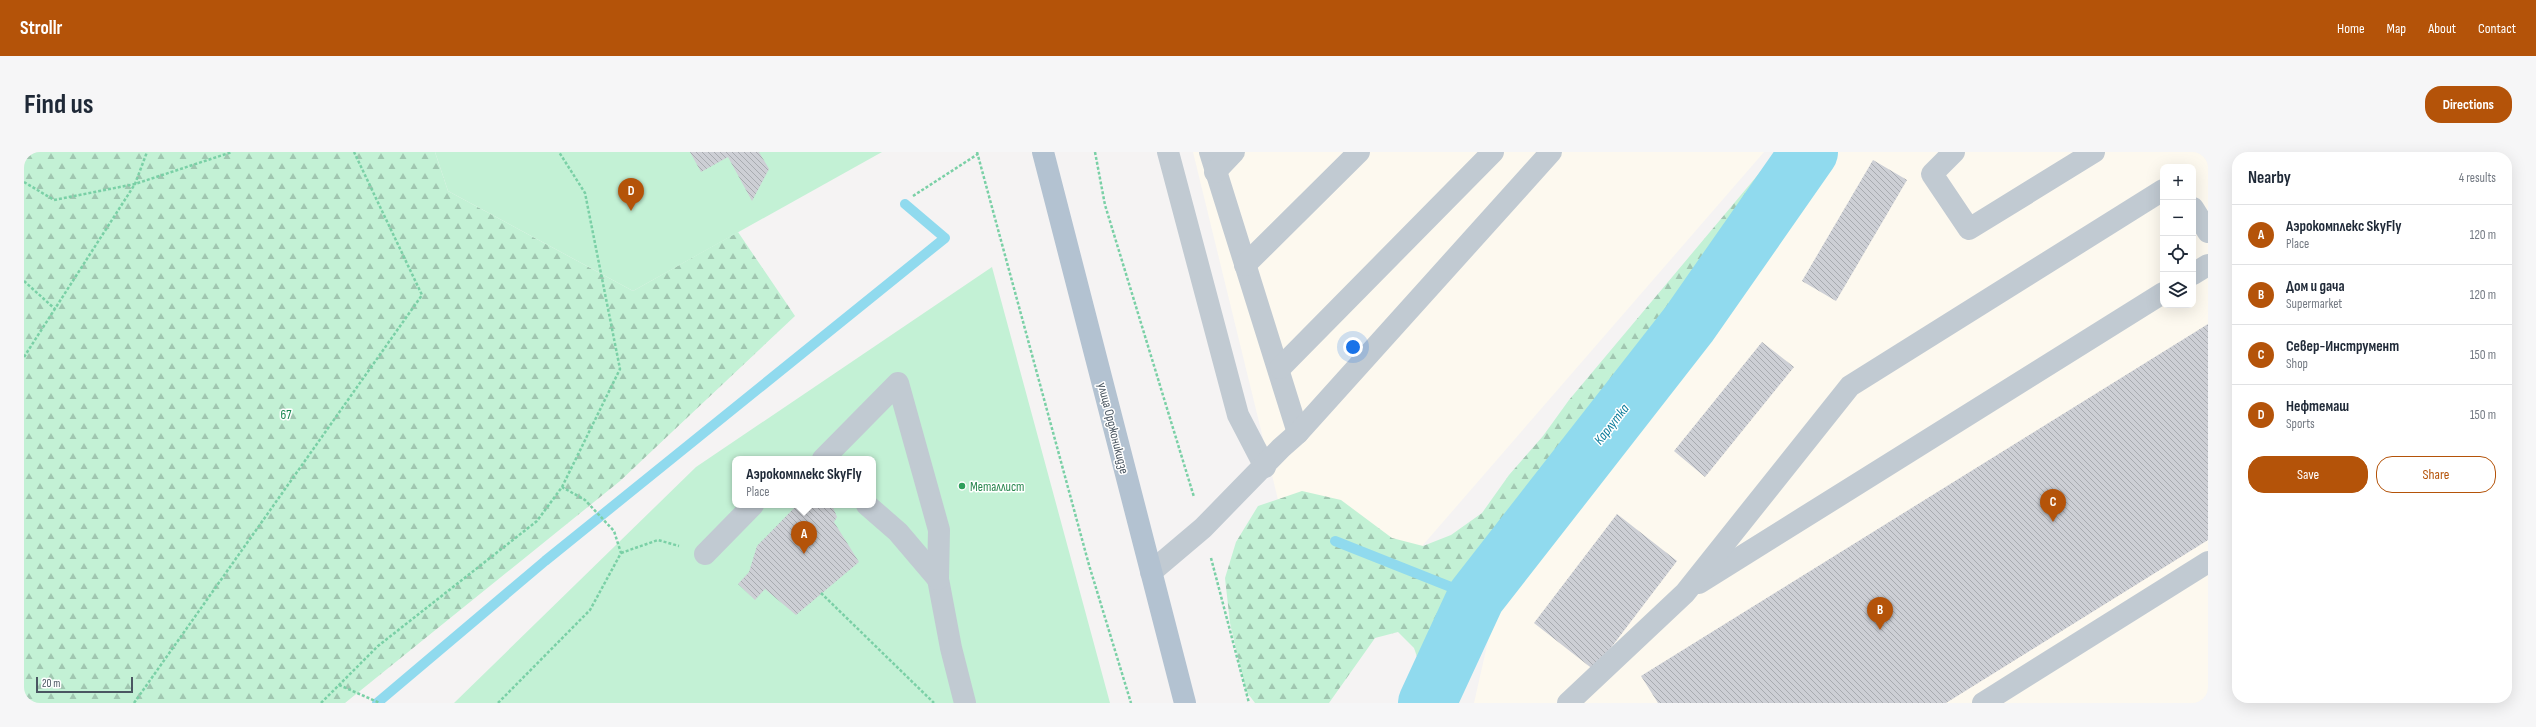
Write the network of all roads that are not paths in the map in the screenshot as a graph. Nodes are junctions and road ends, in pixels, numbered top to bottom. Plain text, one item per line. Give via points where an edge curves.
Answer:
1 (1043, 152) edge
2 (1168, 152) edge
3 (1234, 152) edge
4 (1359, 152) edge
5 (1493, 152) edge
6 (1552, 152) edge
7 (1954, 152) edge
8 (2094, 152) edge
9 (1212, 162) edge
10 (2160, 192) edge
11 (2196, 213) edge
12 (2208, 232) edge
13 (2208, 265) edge
14 (1245, 266) junction
15 (2196, 272) edge
16 (2160, 295) edge
17 (1280, 368) junction
18 (1298, 433) junction
19 (825, 456) edge
20 (1265, 467) junction
21 (750, 508) edge
22 (870, 508) edge
23 (704, 554) road end
24 (2208, 562) edge
25 (1151, 572) junction
26 (938, 579) junction
27 (1685, 593) junction
28 (965, 703) edge
29 (1185, 703) edge
30 (1568, 703) edge
31 (1984, 703) edge

1 - 25 main road, улица Орджоникидзе
2 - 20 lane via 1238,415
3 - 9 lane
4 - 14 lane
5 - 17 lane
6 - 18 lane
7 - 8 lane via 1932,174 1969,228
9 - 14 lane
10 - 27 lane via 1850,386
11 - 12 lane
13 - 15 lane
14 - 17 lane
16 - 27 lane
17 - 18 lane
18 - 20 lane
19 - 26 lane via 898,383 939,530
20 - 25 lane via 1203,528
21 - 23 lane
22 - 26 lane via 898,532
24 - 31 lane
25 - 29 main road, улица Орджоникидзе
26 - 28 lane
27 - 30 lane

